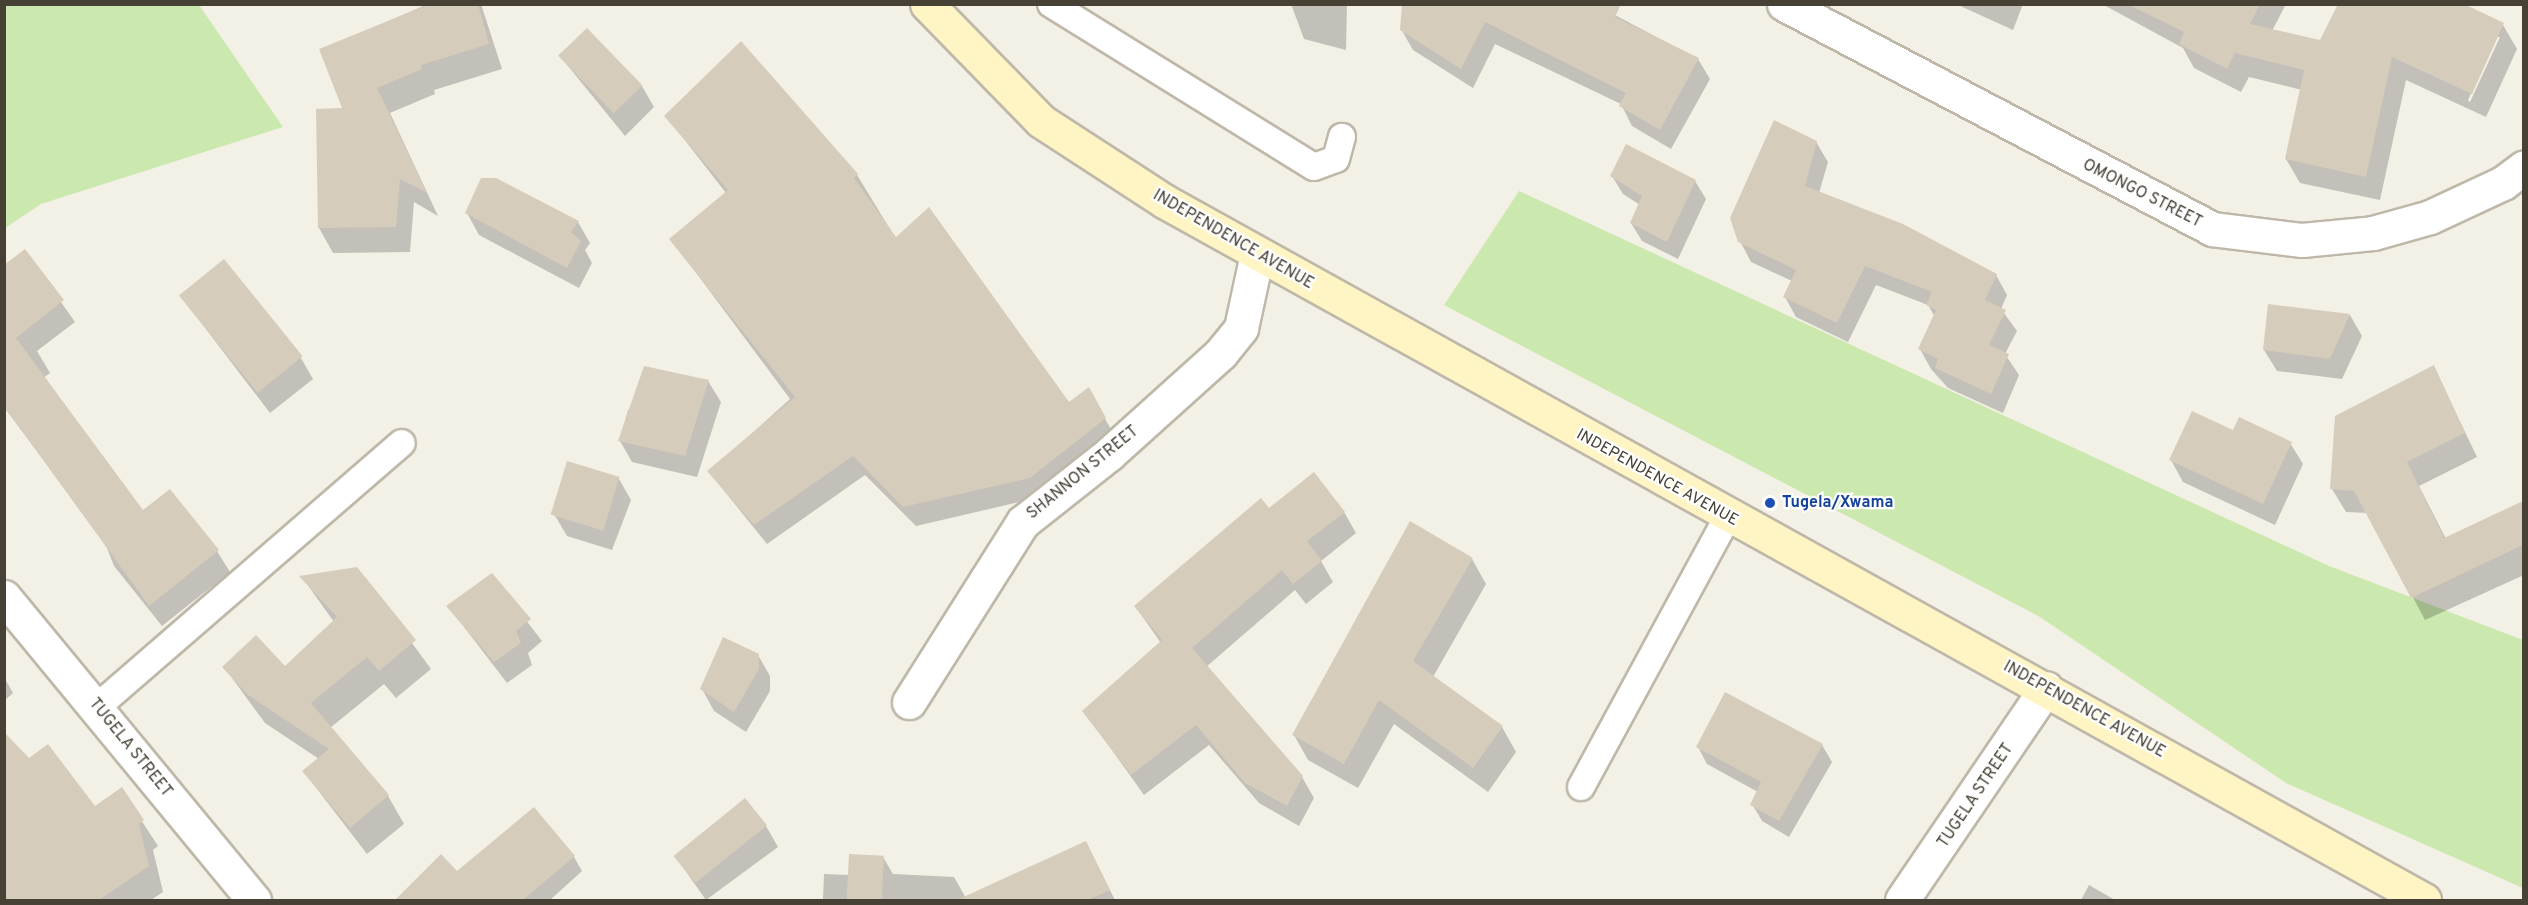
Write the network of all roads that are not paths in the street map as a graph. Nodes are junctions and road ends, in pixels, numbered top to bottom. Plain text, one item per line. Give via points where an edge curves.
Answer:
1 (1051, 4) edge
2 (1784, 4) edge
3 (937, 8) edge
4 (1342, 137) dead end
5 (2523, 167) edge
6 (1257, 255) junction
7 (402, 443) dead end
8 (1726, 518) junction
9 (4, 597) edge
10 (2046, 688) junction
11 (909, 702) dead end
12 (97, 707) junction
13 (1581, 787) dead end
14 (254, 900) edge
15 (1902, 900) edge
16 (2424, 900) edge

1 - 4 lane via 1314,167 1336,159
2 - 5 street, OMONGO STREET via 2212,229 2302,240 2373,233 2430,216 2503,183
3 - 6 main road, INDEPENDENCE AVENUE via 1041,122
6 - 8 main road, INDEPENDENCE AVENUE
6 - 11 street, SHANNON STREET via 1241,328 1221,353 1109,454 1023,522
7 - 12 lane
8 - 10 main road, INDEPENDENCE AVENUE
8 - 13 lane
9 - 12 street, TUGELA STREET
10 - 15 street, TUGELA STREET
10 - 16 main road, INDEPENDENCE AVENUE
12 - 14 street, TUGELA STREET

